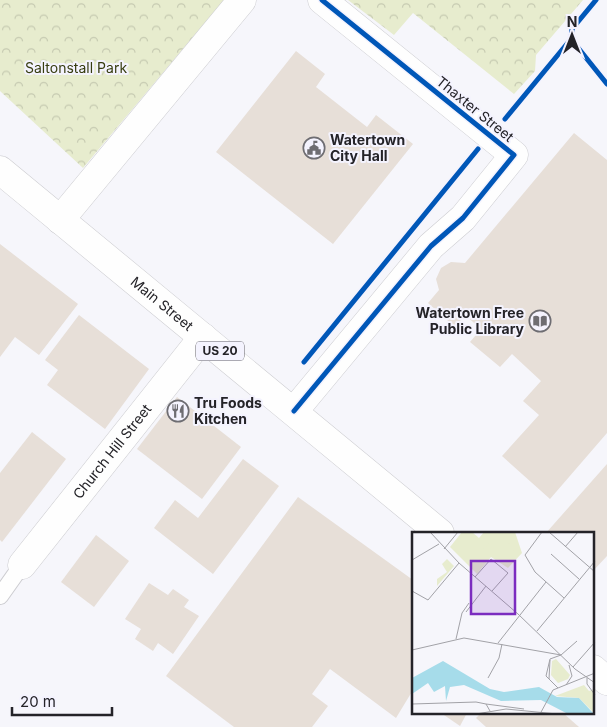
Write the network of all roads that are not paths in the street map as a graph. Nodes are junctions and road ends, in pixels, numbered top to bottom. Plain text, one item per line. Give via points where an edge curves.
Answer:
1 (242, 0) edge
2 (322, 0) edge
3 (0, 170) edge
4 (60, 220) junction
5 (203, 337) junction
6 (294, 411) junction
7 (439, 532) edge
8 (22, 565) joint
9 (0, 596) edge
10 (594, 670) edge
11 (607, 681) edge

1 - 4 street
2 - 6 street, Thaxter Street via 514,155 463,218 431,246
3 - 4 street, Main Street / US 20
4 - 5 street, Main Street / US 20
5 - 6 street, Main Street / US 20
5 - 8 street, Church Hill Street
6 - 7 street, Main Street / US 20
8 - 9 lane
10 - 11 street

